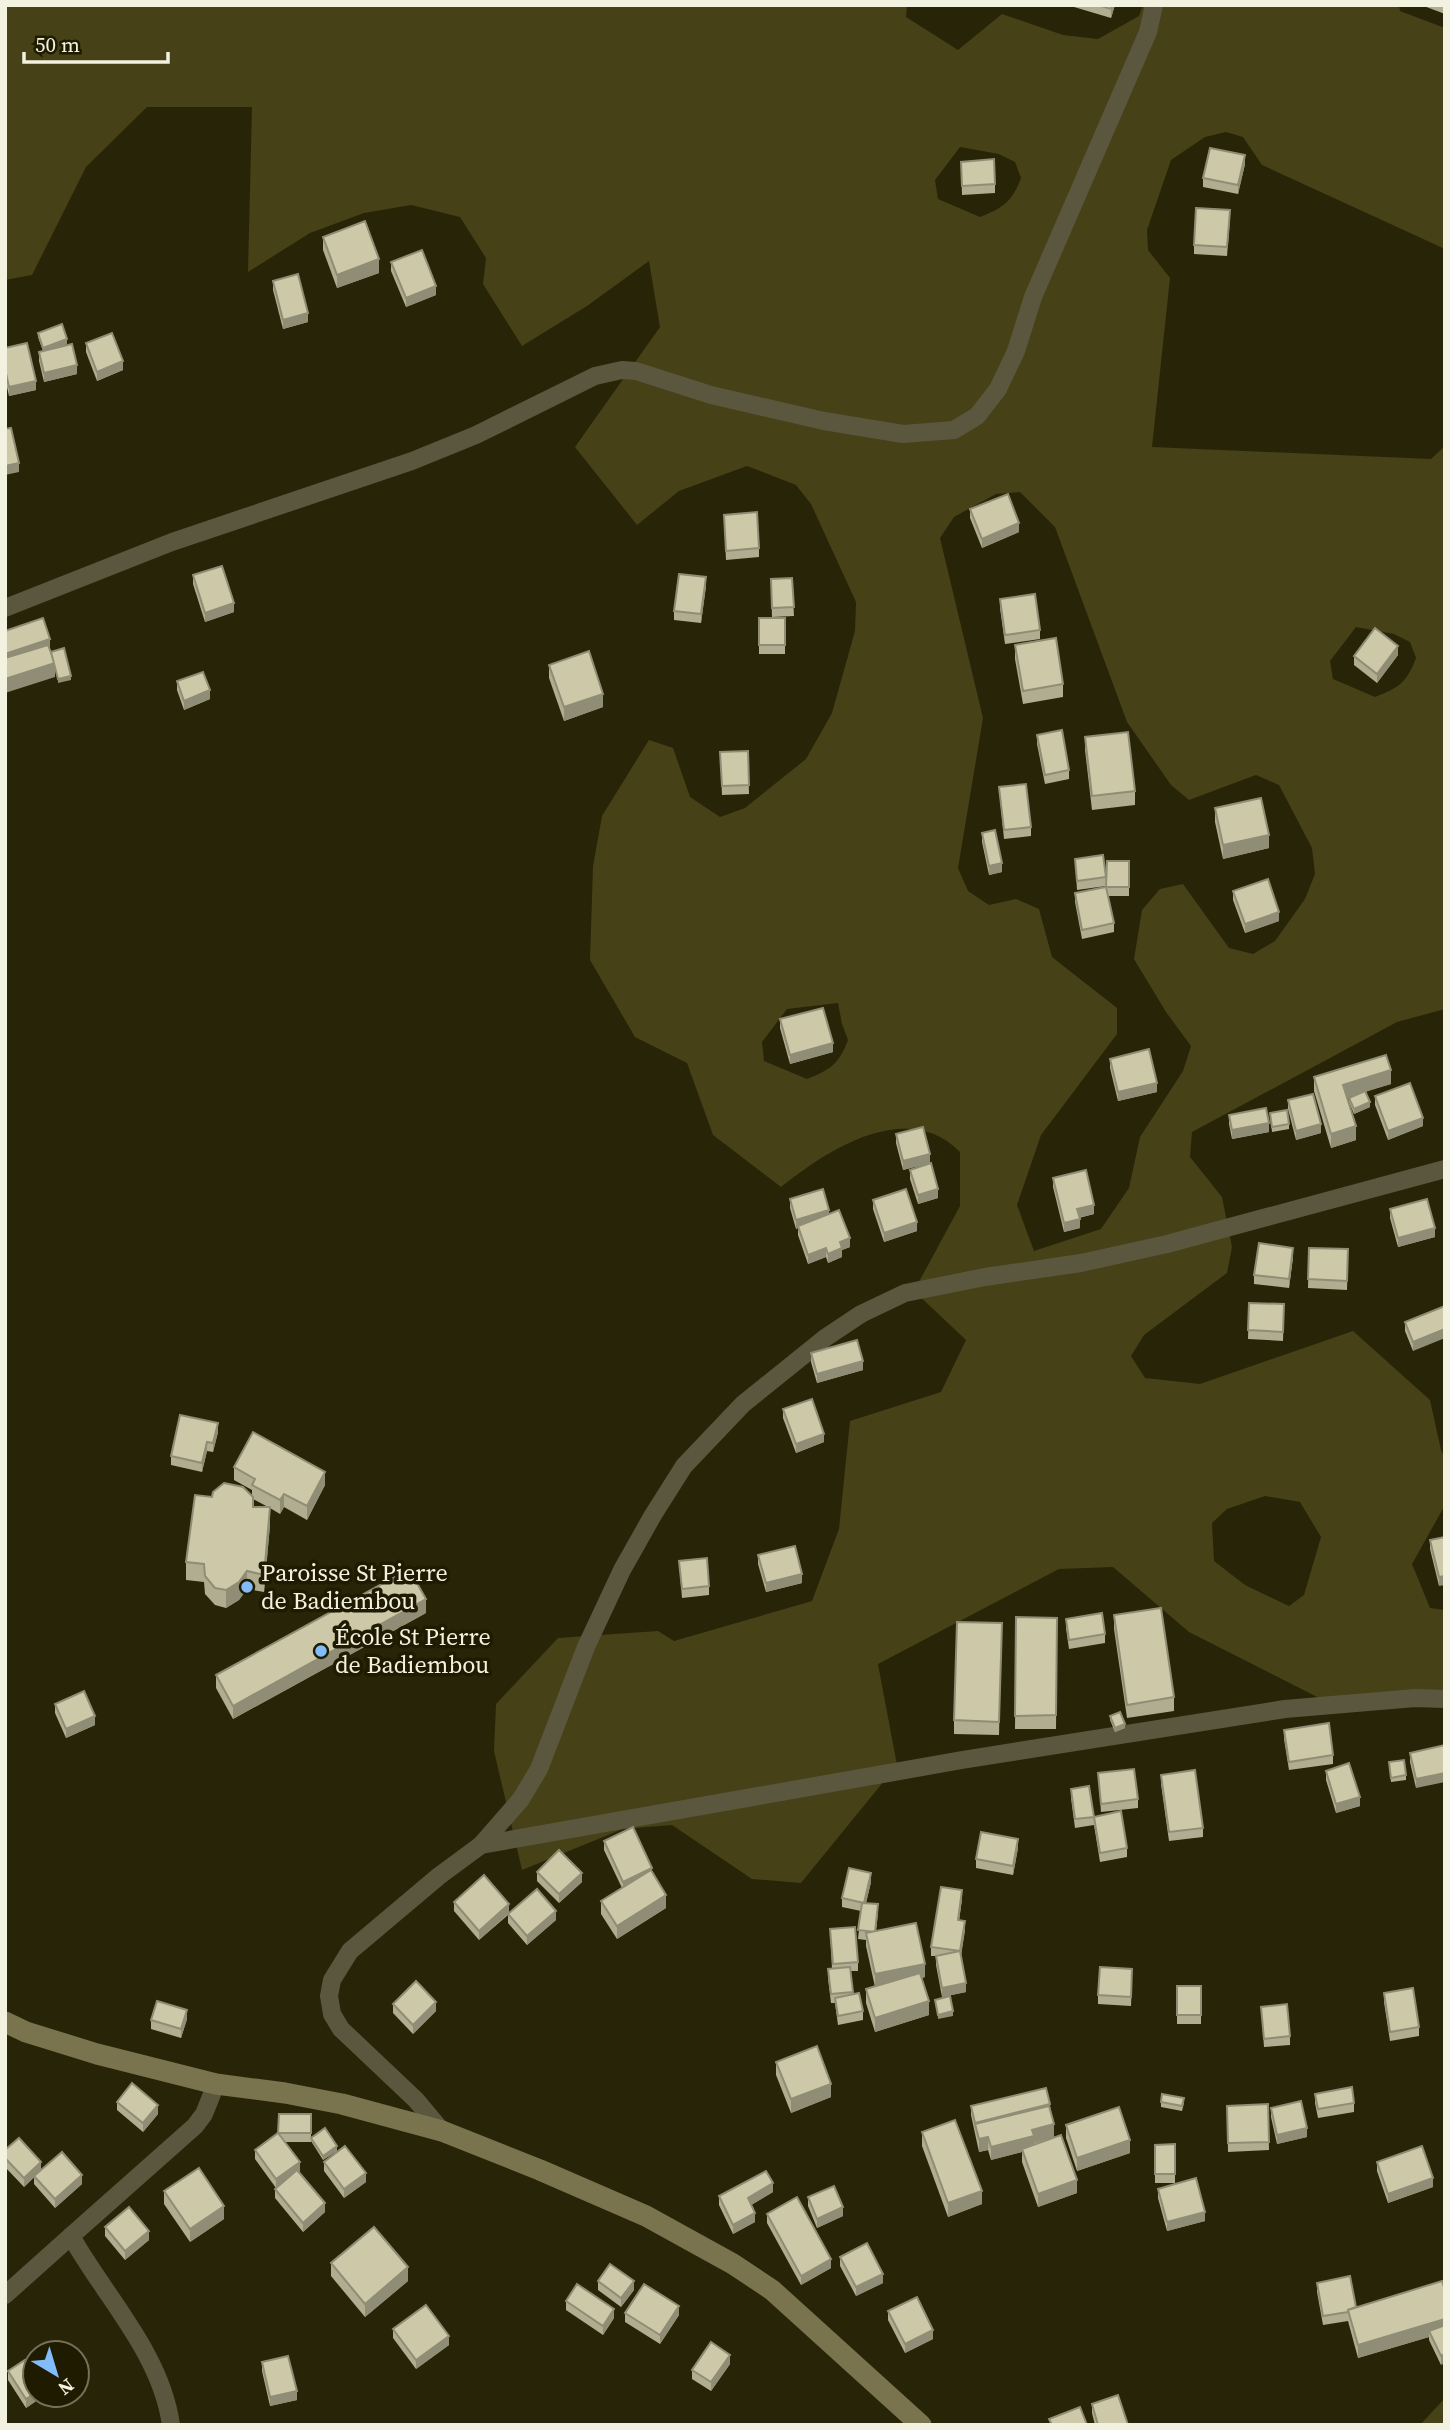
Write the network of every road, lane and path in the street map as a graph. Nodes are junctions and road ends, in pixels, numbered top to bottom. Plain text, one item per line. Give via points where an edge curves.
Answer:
1 (1154, 5) edge
2 (5, 608) edge
3 (1445, 1168) edge
4 (1445, 1699) edge
5 (481, 1844) junction
6 (5, 2022) edge
7 (216, 2084) junction
8 (442, 2131) junction
9 (71, 2236) junction
10 (5, 2295) edge
11 (171, 2425) edge
12 (921, 2425) edge

1 - 2 street via 1148,32 1033,297 1016,351 998,389 977,416 954,430 903,434 824,421 622,370 595,376 412,461 172,542
3 - 5 street via 1155,1247 905,1293 825,1338 743,1404 684,1466 622,1570 538,1769 521,1799
4 - 5 street via 1285,1709
5 - 8 street via 350,1951 332,1980 329,1996 341,2029
6 - 7 street via 97,2054
7 - 8 street via 342,2104
7 - 9 street via 195,2126
8 - 12 street via 646,2216 733,2264 772,2290
9 - 10 street
9 - 11 street via 151,2363

